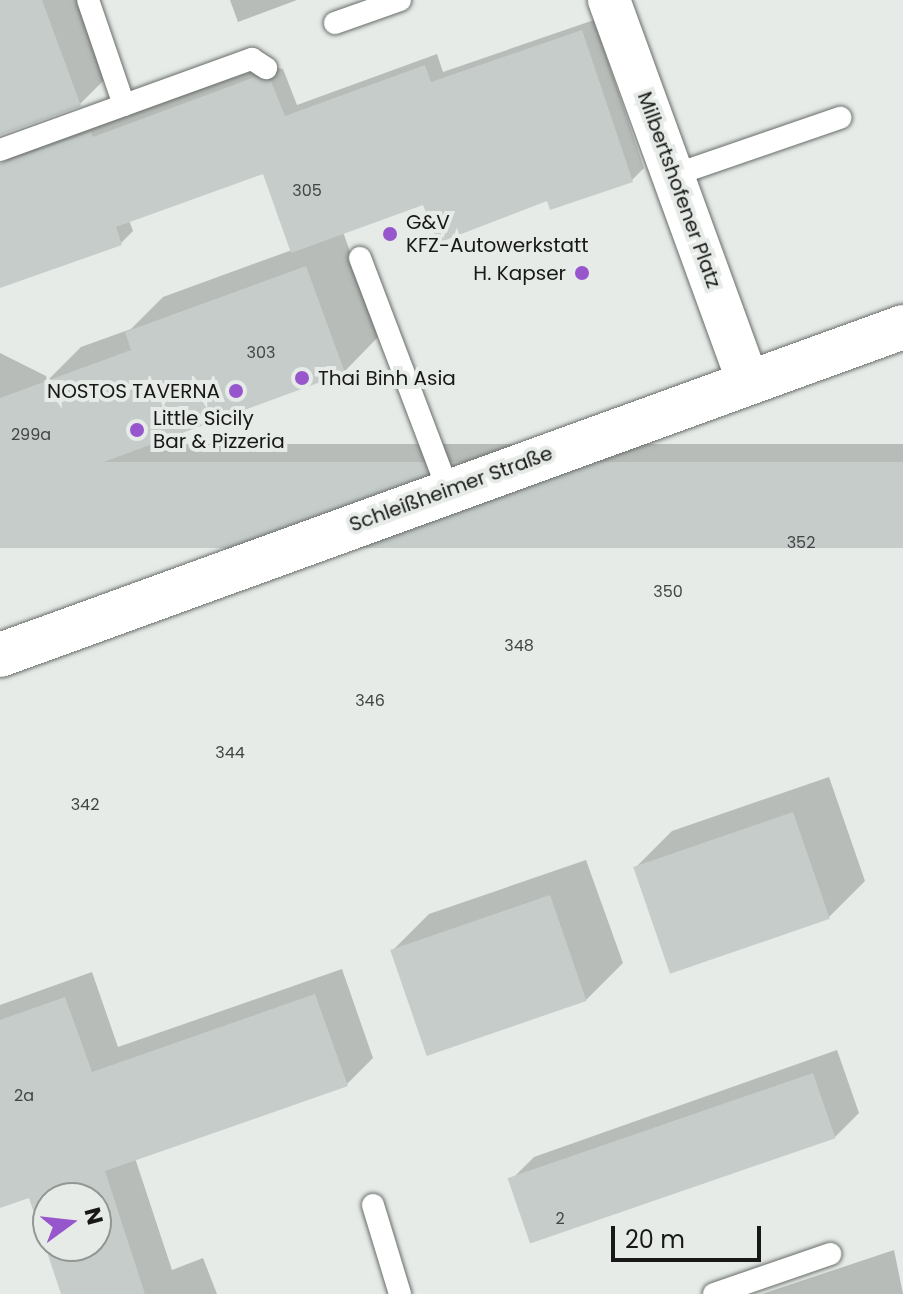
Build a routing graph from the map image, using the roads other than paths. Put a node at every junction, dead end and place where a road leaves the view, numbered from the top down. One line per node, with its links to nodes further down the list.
1 (88, 0): 6 (lane)
2 (400, 0): 4 (lane)
3 (609, 0): 9 (street, Milbertshofener Platz)
4 (335, 23)
5 (266, 68): 6 (lane)
6 (124, 105): 8 (lane)
7 (840, 118): 9 (lane)
8 (0, 150)
9 (674, 175): 12 (street, Milbertshofener Platz)
10 (360, 258): 13 (lane)
11 (903, 327): 12 (main road, Schleißheimer Straße)
12 (748, 381): 13 (main road, Schleißheimer Straße)
13 (448, 490): 14 (main road, Schleißheimer Straße)
14 (0, 655)
15 (373, 1205): 17 (lane)
16 (830, 1254): 18 (lane)
17 (400, 1294)
18 (714, 1294)

